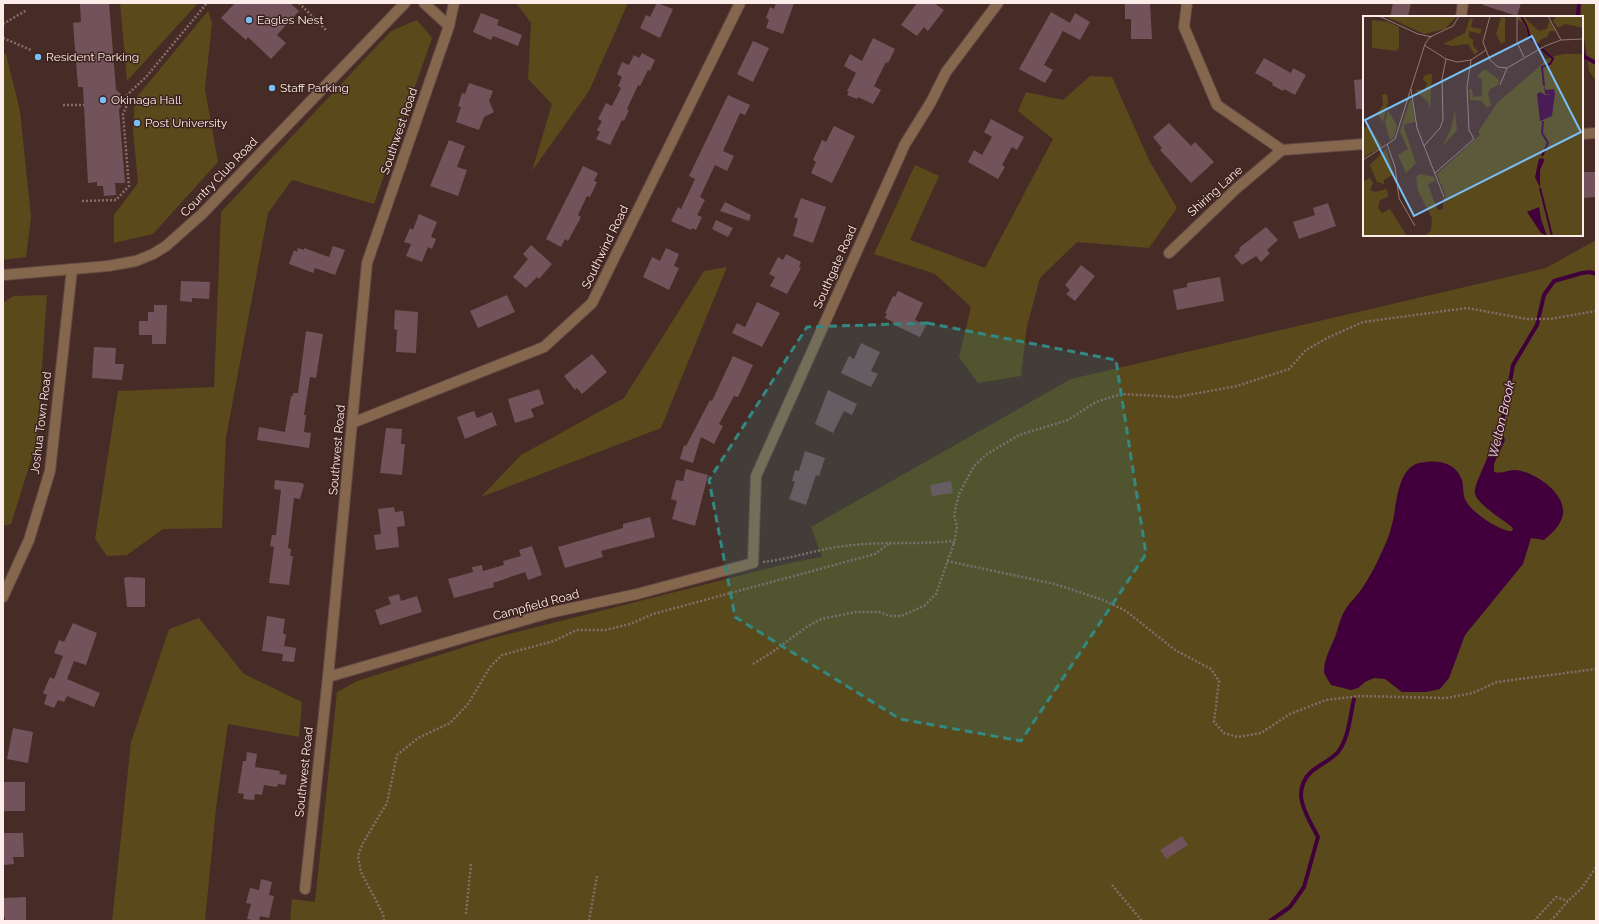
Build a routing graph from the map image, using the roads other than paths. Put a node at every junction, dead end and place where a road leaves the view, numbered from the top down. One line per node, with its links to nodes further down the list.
1 (405, 3): 15 (street, Country Club Road)
2 (424, 3): 9 (street)
3 (454, 3): 9 (street, Southwest Road)
4 (740, 3): 17 (street, Southwind Road)
5 (998, 3): 18 (street, Southgate Road)
6 (1187, 3): 13 (street)
7 (1463, 3): 8 (street)
8 (1461, 16)
9 (449, 26): 17 (street, Southwest Road)
10 (1596, 133): 11 (street)
11 (1583, 134)
12 (1363, 144): 13 (street)
13 (1282, 150): 14 (street, Shiring Lane)
14 (1169, 253)
15 (72, 269): 16 (street, Country Club Road); 19 (street, Joshua Town Road)
16 (3, 275)
17 (352, 423): 20 (street, Southwest Road)
18 (753, 563): 20 (street, Campfield Road)
19 (3, 597)
20 (328, 677): 21 (street, Southwest Road)
21 (305, 889)

